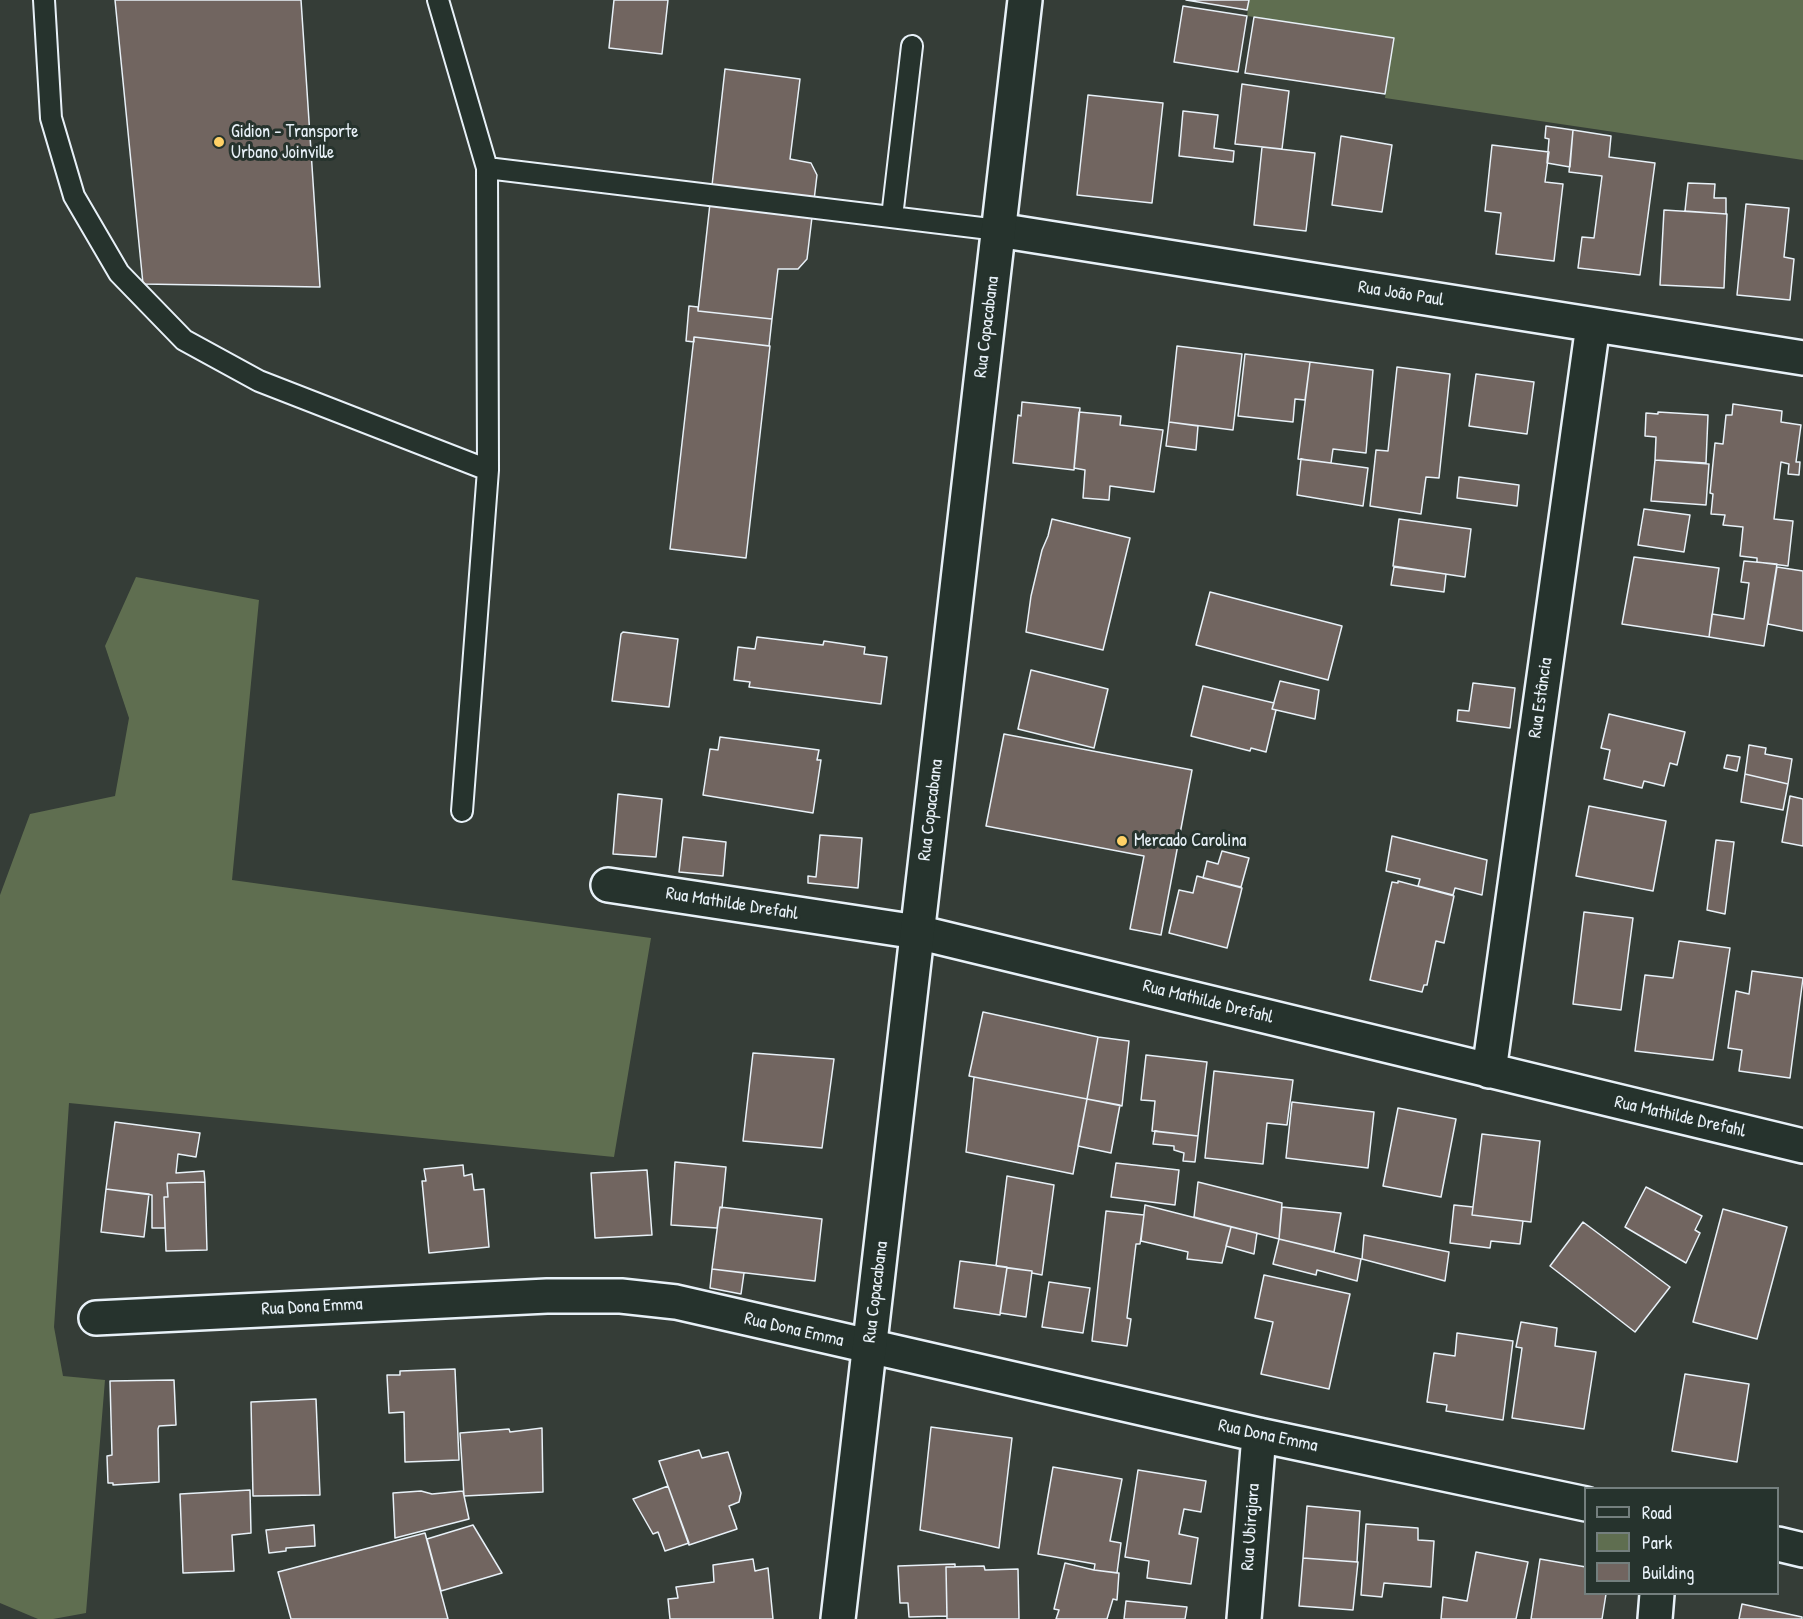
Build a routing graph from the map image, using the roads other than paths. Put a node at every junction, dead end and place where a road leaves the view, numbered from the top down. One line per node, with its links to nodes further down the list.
1 (44, 0): 10 (lane)
2 (438, 0): 5 (lane)
3 (1025, 0): 7 (street, Rua Copacabana)
4 (912, 46): 6 (lane)
5 (487, 168): 6 (lane); 10 (lane)
6 (892, 217): 7 (lane)
7 (998, 230): 8 (street, Rua João Paul); 13 (street, Rua Copacabana)
8 (1593, 325): 9 (street, Rua João Paul); 14 (street, Rua Estância)
9 (1803, 358)
10 (488, 470): 11 (lane)
11 (462, 811)
12 (608, 885): 13 (street, Rua Mathilde Drefahl)
13 (917, 932): 14 (street, Rua Mathilde Drefahl); 17 (street, Rua Copacabana)
14 (1489, 1071): 15 (street, Rua Mathilde Drefahl)
15 (1803, 1146)
16 (96, 1317): 17 (street, Rua Dona Emma)
17 (869, 1347): 18 (street, Rua Dona Emma); 23 (street, Rua Copacabana)
18 (1258, 1435): 19 (street, Rua Dona Emma); 24 (street, Rua Ubirajara)
19 (1584, 1504)
20 (1779, 1544): 21 (street)
21 (1803, 1550)
22 (1657, 1595): 25 (street)
23 (838, 1619)
24 (1244, 1619)
25 (1655, 1619)

